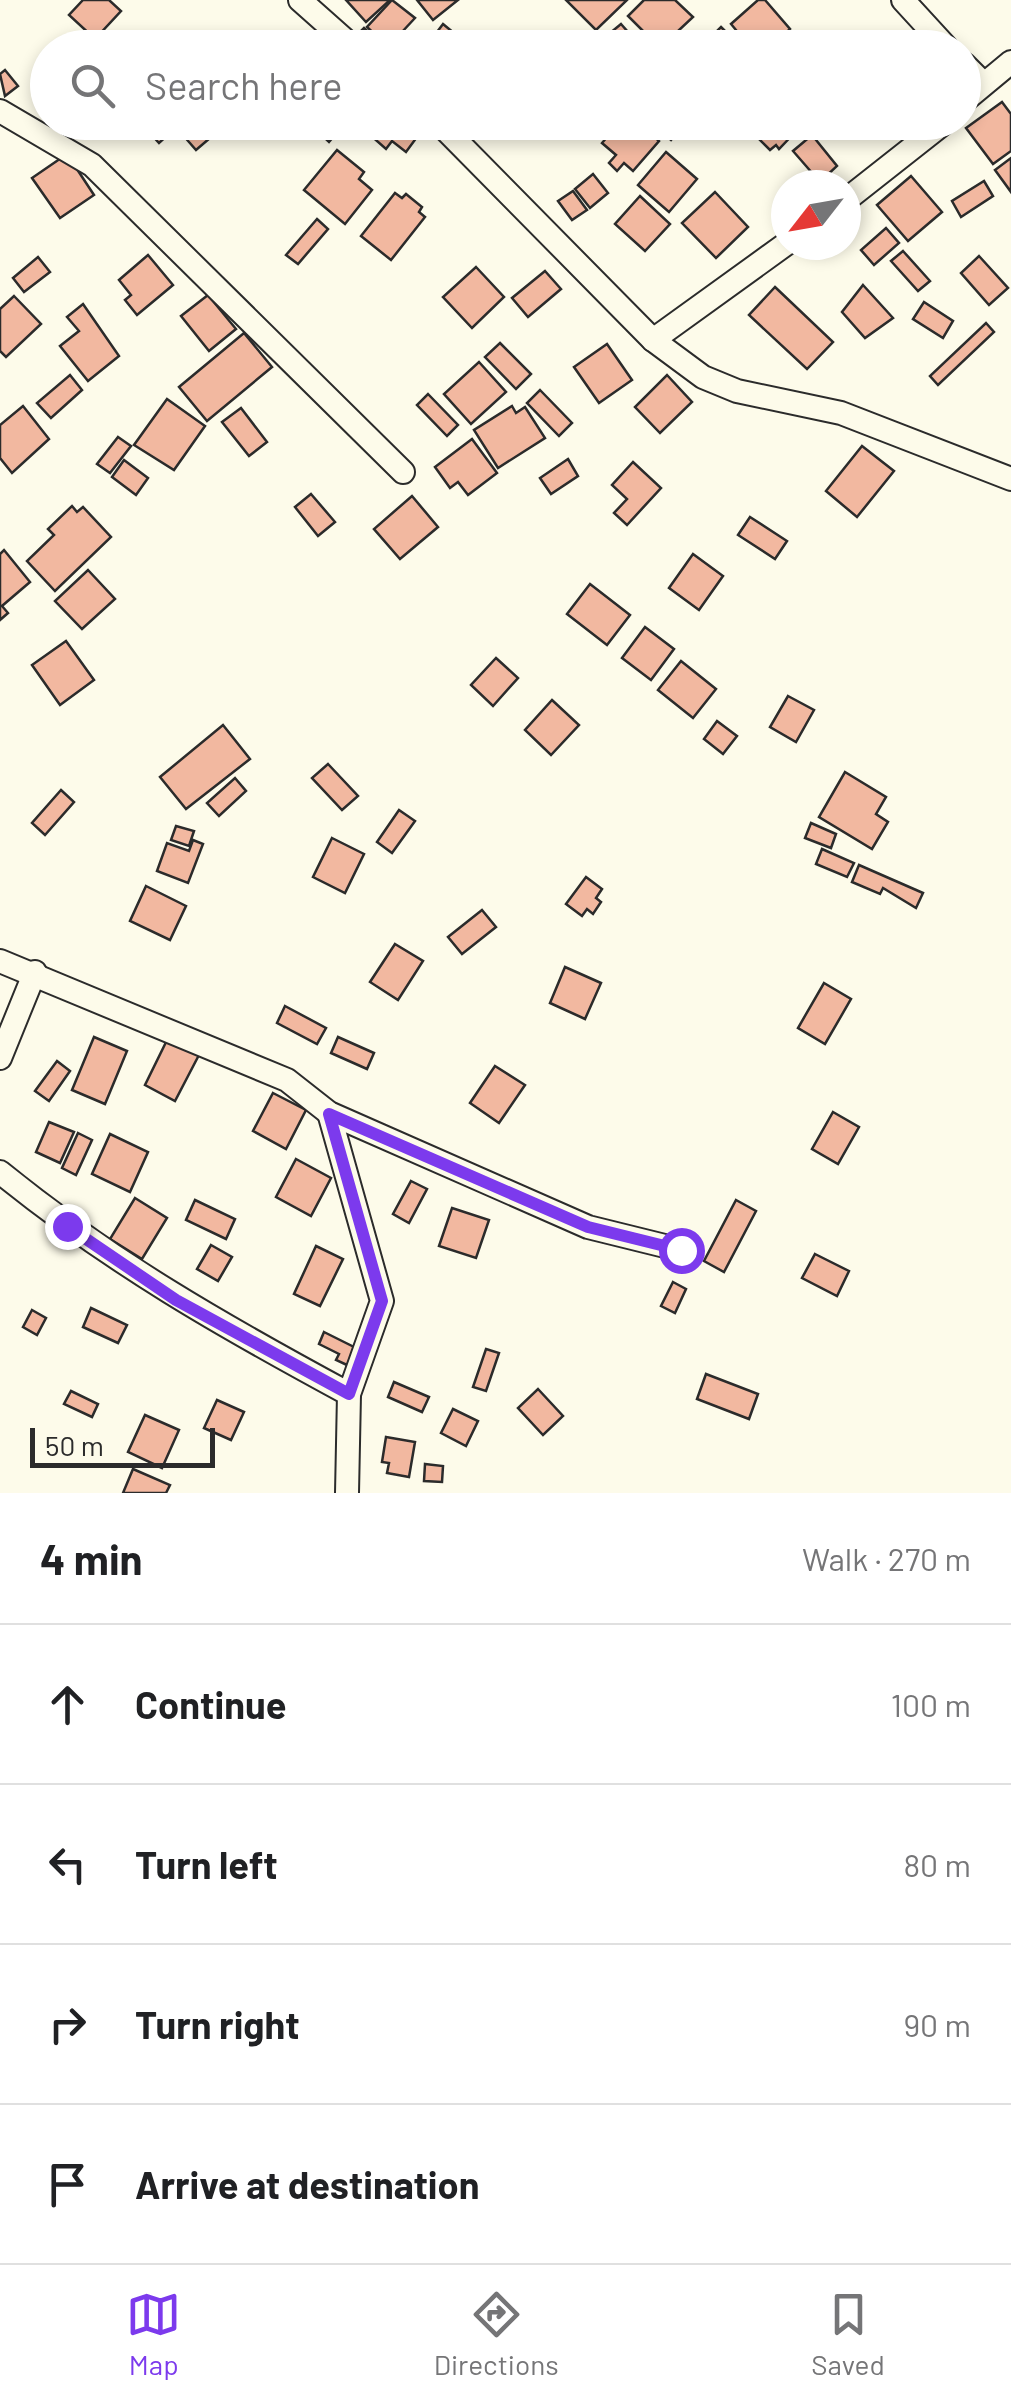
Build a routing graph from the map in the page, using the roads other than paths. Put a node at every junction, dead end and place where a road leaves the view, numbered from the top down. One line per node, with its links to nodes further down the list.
1 (300, 0): 3 (street)
2 (903, 0): 4 (street)
3 (334, 30)
4 (930, 30)
5 (1011, 62): 6 (street)
6 (983, 83)
7 (0, 111): 8 (street)
8 (30, 129)
9 (49, 140): 15 (street)
10 (456, 140): 14 (street)
11 (922, 140): 12 (street)
12 (861, 188)
13 (771, 255): 14 (street)
14 (653, 340): 16 (street)
15 (403, 472)
16 (1011, 479)
17 (0, 960): 18 (street)
18 (35, 972): 19 (street); 20 (street)
19 (0, 1058)
20 (329, 1114): 22 (street); 23 (street)
21 (0, 1172): 23 (street)
22 (681, 1250)
23 (349, 1394): 24 (street)
24 (347, 1493)

